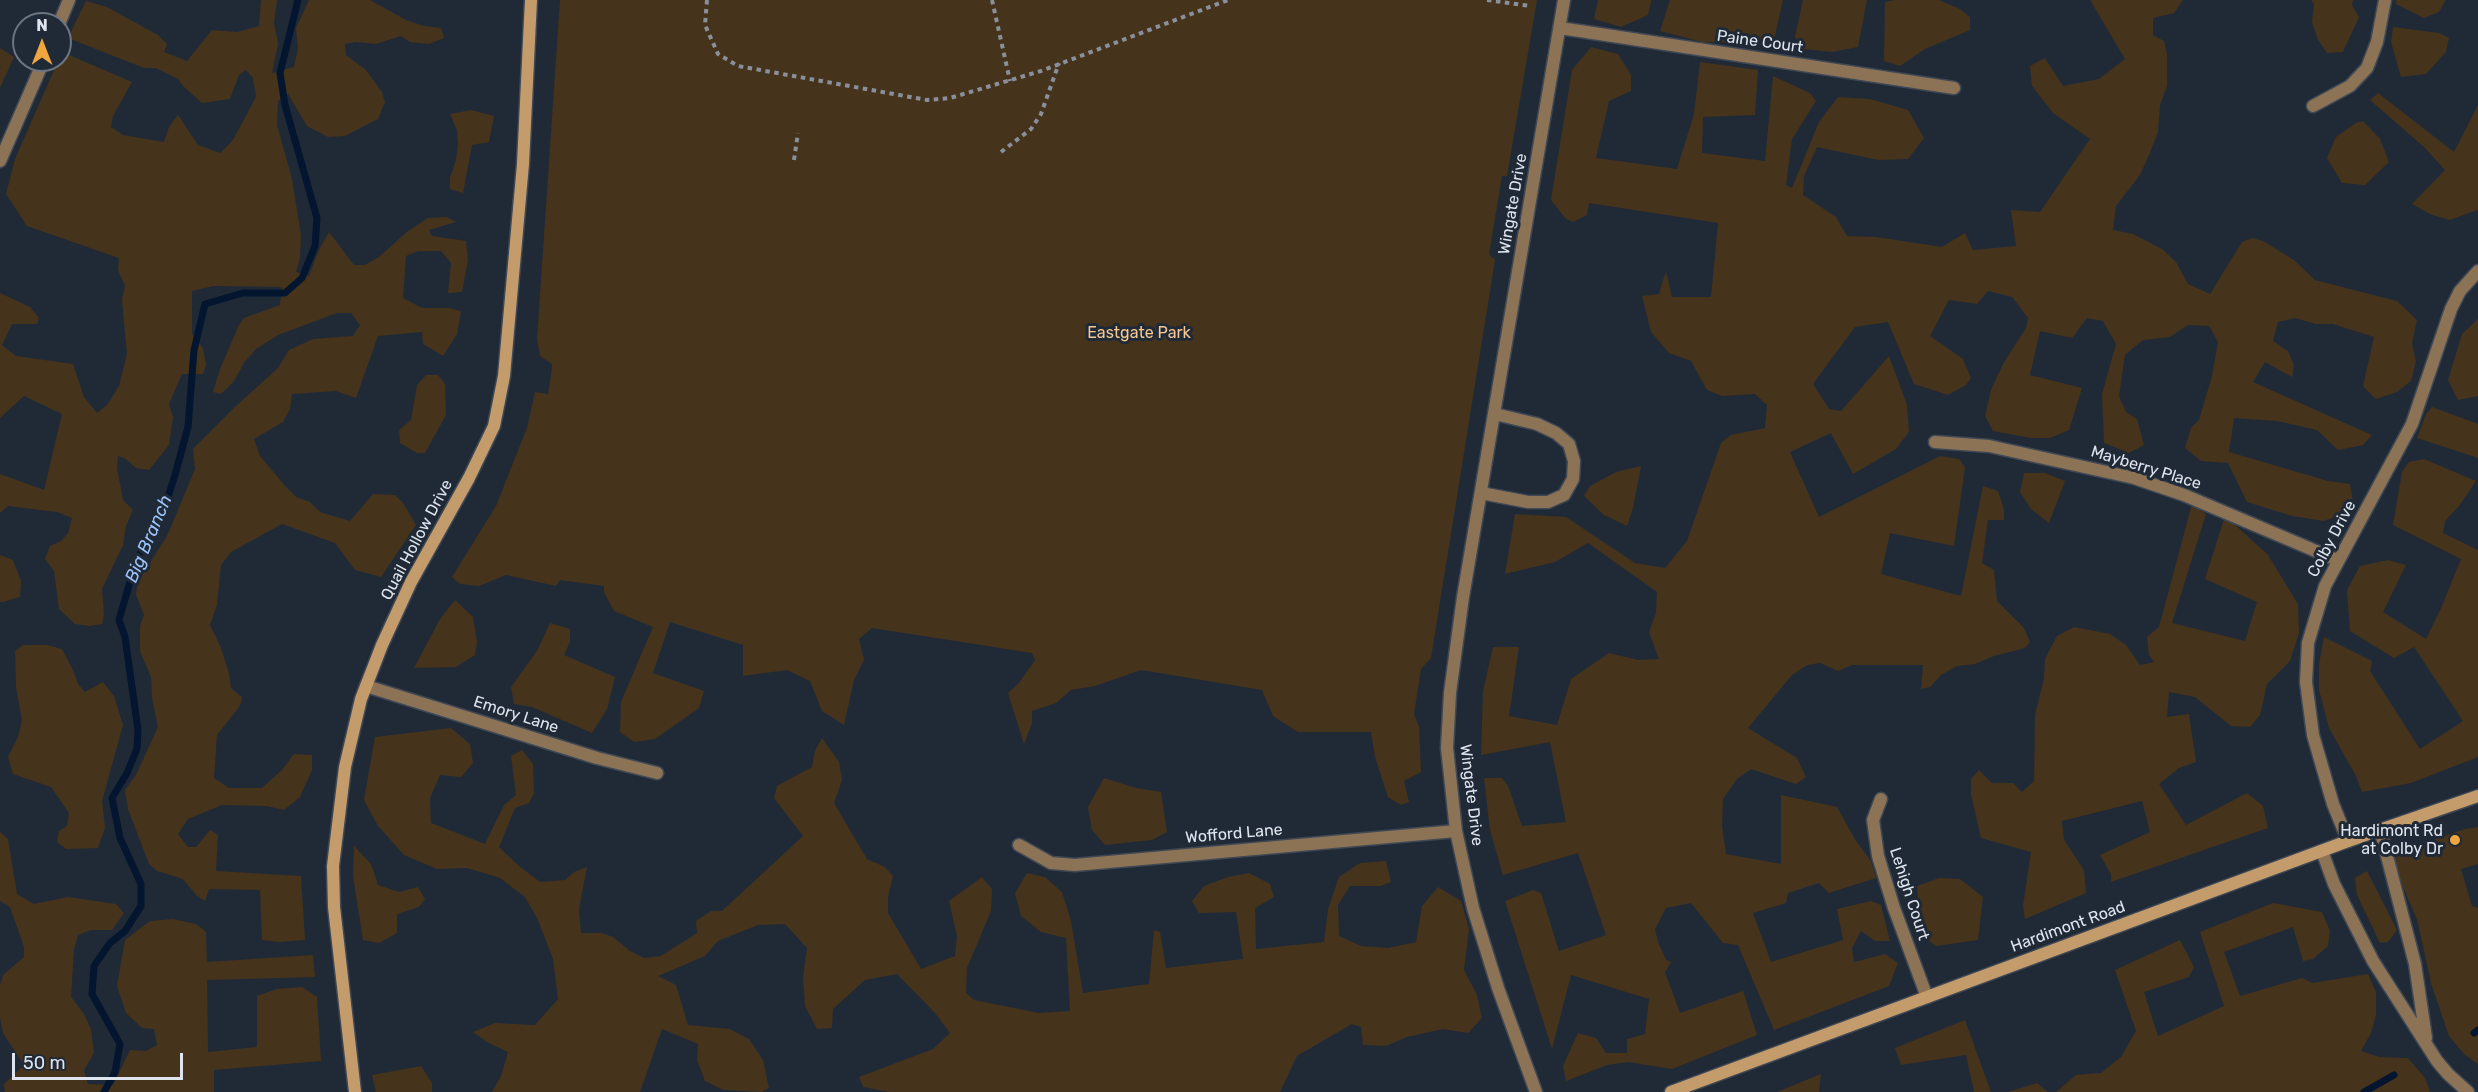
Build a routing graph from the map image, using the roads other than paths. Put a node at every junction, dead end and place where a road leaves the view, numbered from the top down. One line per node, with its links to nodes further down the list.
1 (531, 0): 14 (street, Quail Hollow Drive)
2 (1564, 0): 4 (street, Wingate Drive)
3 (2385, 0): 7 (street)
4 (1560, 28): 6 (street, Paine Court); 10 (street, Wingate Drive)
5 (39, 72): 8 (street)
6 (1954, 88)
7 (2313, 106)
8 (0, 161)
9 (2478, 271): 13 (street, Colby Drive)
10 (1495, 414): 12 (street, Wingate Drive); 12 (street)
11 (1935, 442): 13 (street, Mayberry Place)
12 (1481, 493): 19 (street, Wingate Drive)
13 (2337, 560): 20 (street, Colby Drive)
14 (366, 686): 15 (street, Emory Lane); 25 (street, Quail Hollow Drive)
15 (657, 773)
16 (2478, 796): 18 (street, Hardimont Road)
17 (1881, 799): 23 (street, Lehigh Court)
18 (2380, 830): 20 (street, Hardimont Road); 24 (street)
19 (1456, 831): 21 (street, Wofford Lane); 26 (street, Wingate Drive)
20 (2348, 841): 22 (street, Hardimont Road)
21 (1019, 845)
22 (2322, 851): 23 (street, Hardimont Road); 24 (street)
23 (1928, 997): 27 (street, Hardimont Road)
24 (2427, 1042): 28 (street)
25 (355, 1092)
26 (1536, 1092)
27 (1671, 1092)
28 (2468, 1092)

